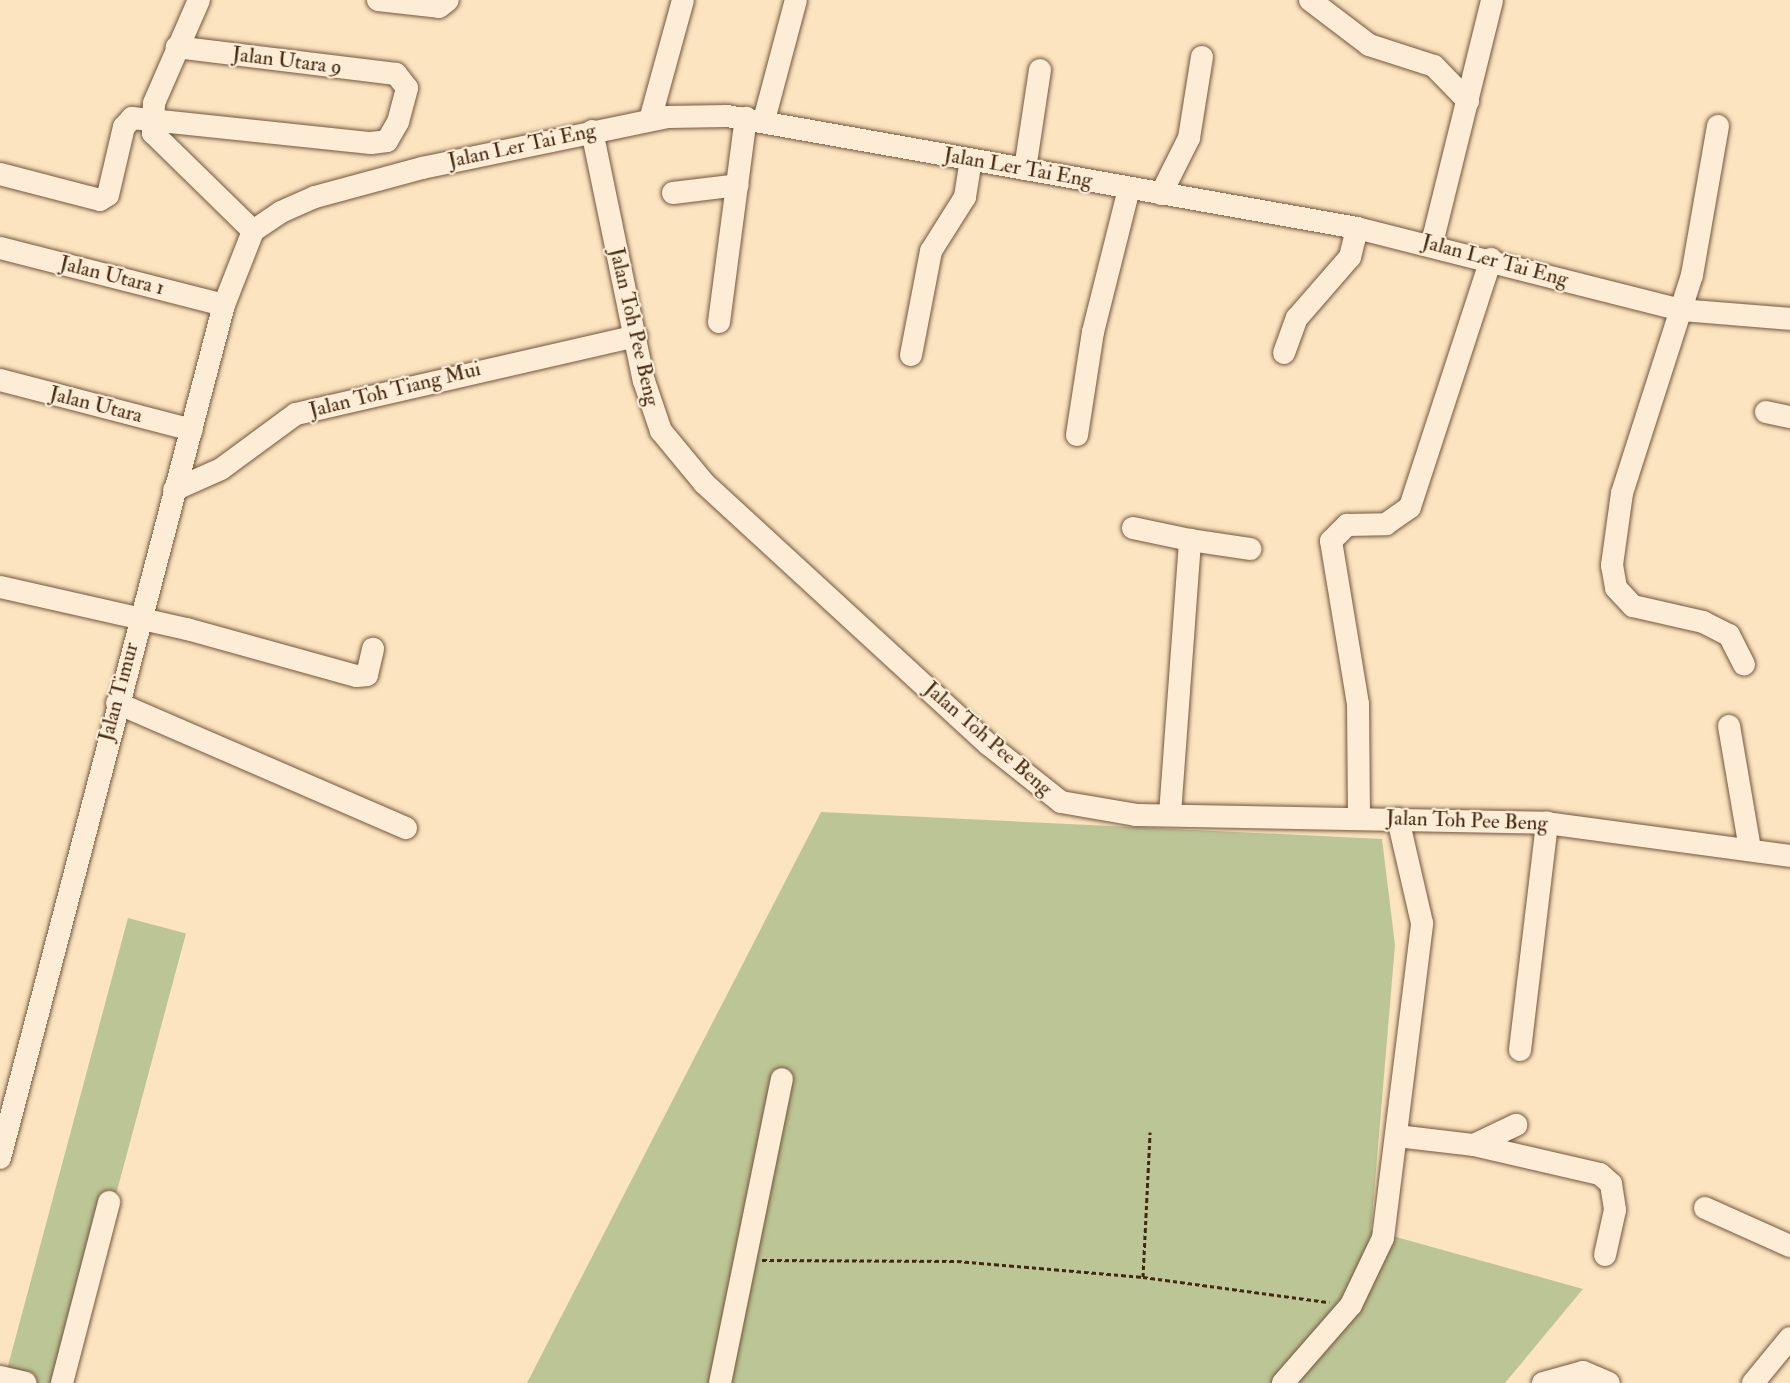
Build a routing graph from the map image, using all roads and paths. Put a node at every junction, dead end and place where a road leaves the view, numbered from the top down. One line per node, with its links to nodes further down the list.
1 (199, 0): 8 (street)
2 (378, 0): 3 (street)
3 (448, 0)
4 (683, 0): 14 (street)
5 (796, 0): 13 (street)
6 (1310, 0): 11 (street)
7 (1492, 0): 11 (street)
8 (177, 47): 12 (street); 12 (street, Jalan Utara 9)
9 (1202, 57): 23 (street)
10 (1040, 70): 18 (street)
11 (1468, 101): 26 (street)
12 (151, 119): 19 (street); 25 (street)
13 (755, 119): 14 (street, Jalan Ler Tai Eng); 17 (street, Jalan Ler Tai Eng); 20 (street)
14 (650, 120): 16 (street, Jalan Ler Tai Eng)
15 (1718, 126): 30 (street)
16 (592, 131): 25 (street, Jalan Ler Tai Eng); 33 (street, Jalan Toh Pee Beng)
17 (971, 160): 18 (street, Jalan Ler Tai Eng); 35 (street)
18 (1025, 169): 21 (street, Jalan Ler Tai Eng)
19 (0, 174)
20 (738, 185): 22 (street); 32 (street)
21 (1129, 189): 23 (street, Jalan Ler Tai Eng); 40 (street)
22 (673, 193)
23 (1161, 194): 24 (street, Jalan Ler Tai Eng)
24 (1357, 228): 26 (street, Jalan Ler Tai Eng); 34 (street)
25 (253, 231): 29 (street, Jalan Timur)
26 (1432, 243): 28 (street, Jalan Ler Tai Eng)
27 (0, 248): 29 (street, Jalan Utara 1)
28 (1491, 259): 30 (street, Jalan Ler Tai Eng); 52 (street)
29 (224, 305): 39 (street, Jalan Timur)
30 (1680, 310): 31 (street, Jalan Ler Tai Eng); 48 (street)
31 (1790, 320)
32 (719, 322)
33 (636, 336): 41 (street, Jalan Toh Tiang Mui); 51 (street, Jalan Toh Pee Beng)
34 (1284, 353)
35 (911, 355)
36 (0, 380): 39 (street, Jalan Utara)
37 (1766, 412): 38 (street)
38 (1790, 417)
39 (192, 430): 41 (street, Jalan Timur)
40 (1077, 435)
41 (174, 490): 46 (street, Jalan Timur)
42 (1133, 528): 43 (street)
43 (1190, 540): 44 (street); 51 (street)
44 (1250, 549)
45 (0, 587): 46 (street)
46 (138, 621): 47 (street); 49 (street, Jalan Timur)
47 (373, 649)
48 (1744, 664)
49 (117, 703): 55 (street); 64 (street, Jalan Timur)
50 (1729, 726): 56 (street)
51 (1170, 814): 52 (street, Jalan Toh Pee Beng)
52 (1359, 817): 53 (street, Jalan Toh Pee Beng)
53 (1398, 819): 54 (street, Jalan Toh Pee Beng); 62 (street)
54 (1547, 823): 56 (street, Jalan Toh Pee Beng); 58 (street)
55 (406, 828)
56 (1750, 849): 57 (street, Jalan Toh Pee Beng)
57 (1790, 856)
58 (1520, 1050)
59 (782, 1079): 69 (street)
60 (1516, 1125): 63 (street)
61 (1150, 1132): 70 (path)
62 (1396, 1136): 63 (street); 71 (street)
63 (1473, 1145): 68 (street)
64 (0, 1158)
65 (109, 1202): 77 (street)
66 (1705, 1208): 67 (street)
67 (1790, 1246)
68 (1605, 1255)
69 (742, 1259): 70 (path); 78 (street)
70 (1143, 1277): 71 (path)
71 (1351, 1305): 79 (street)
72 (1790, 1338): 74 (street)
73 (1790, 1355): 74 (street)
74 (1771, 1367): 82 (street)
75 (0, 1377): 76 (street)
76 (25, 1383)
77 (62, 1383)
78 (720, 1383)
79 (1283, 1383)
80 (1543, 1383): 81 (street)
81 (1609, 1383)
82 (1753, 1383)

